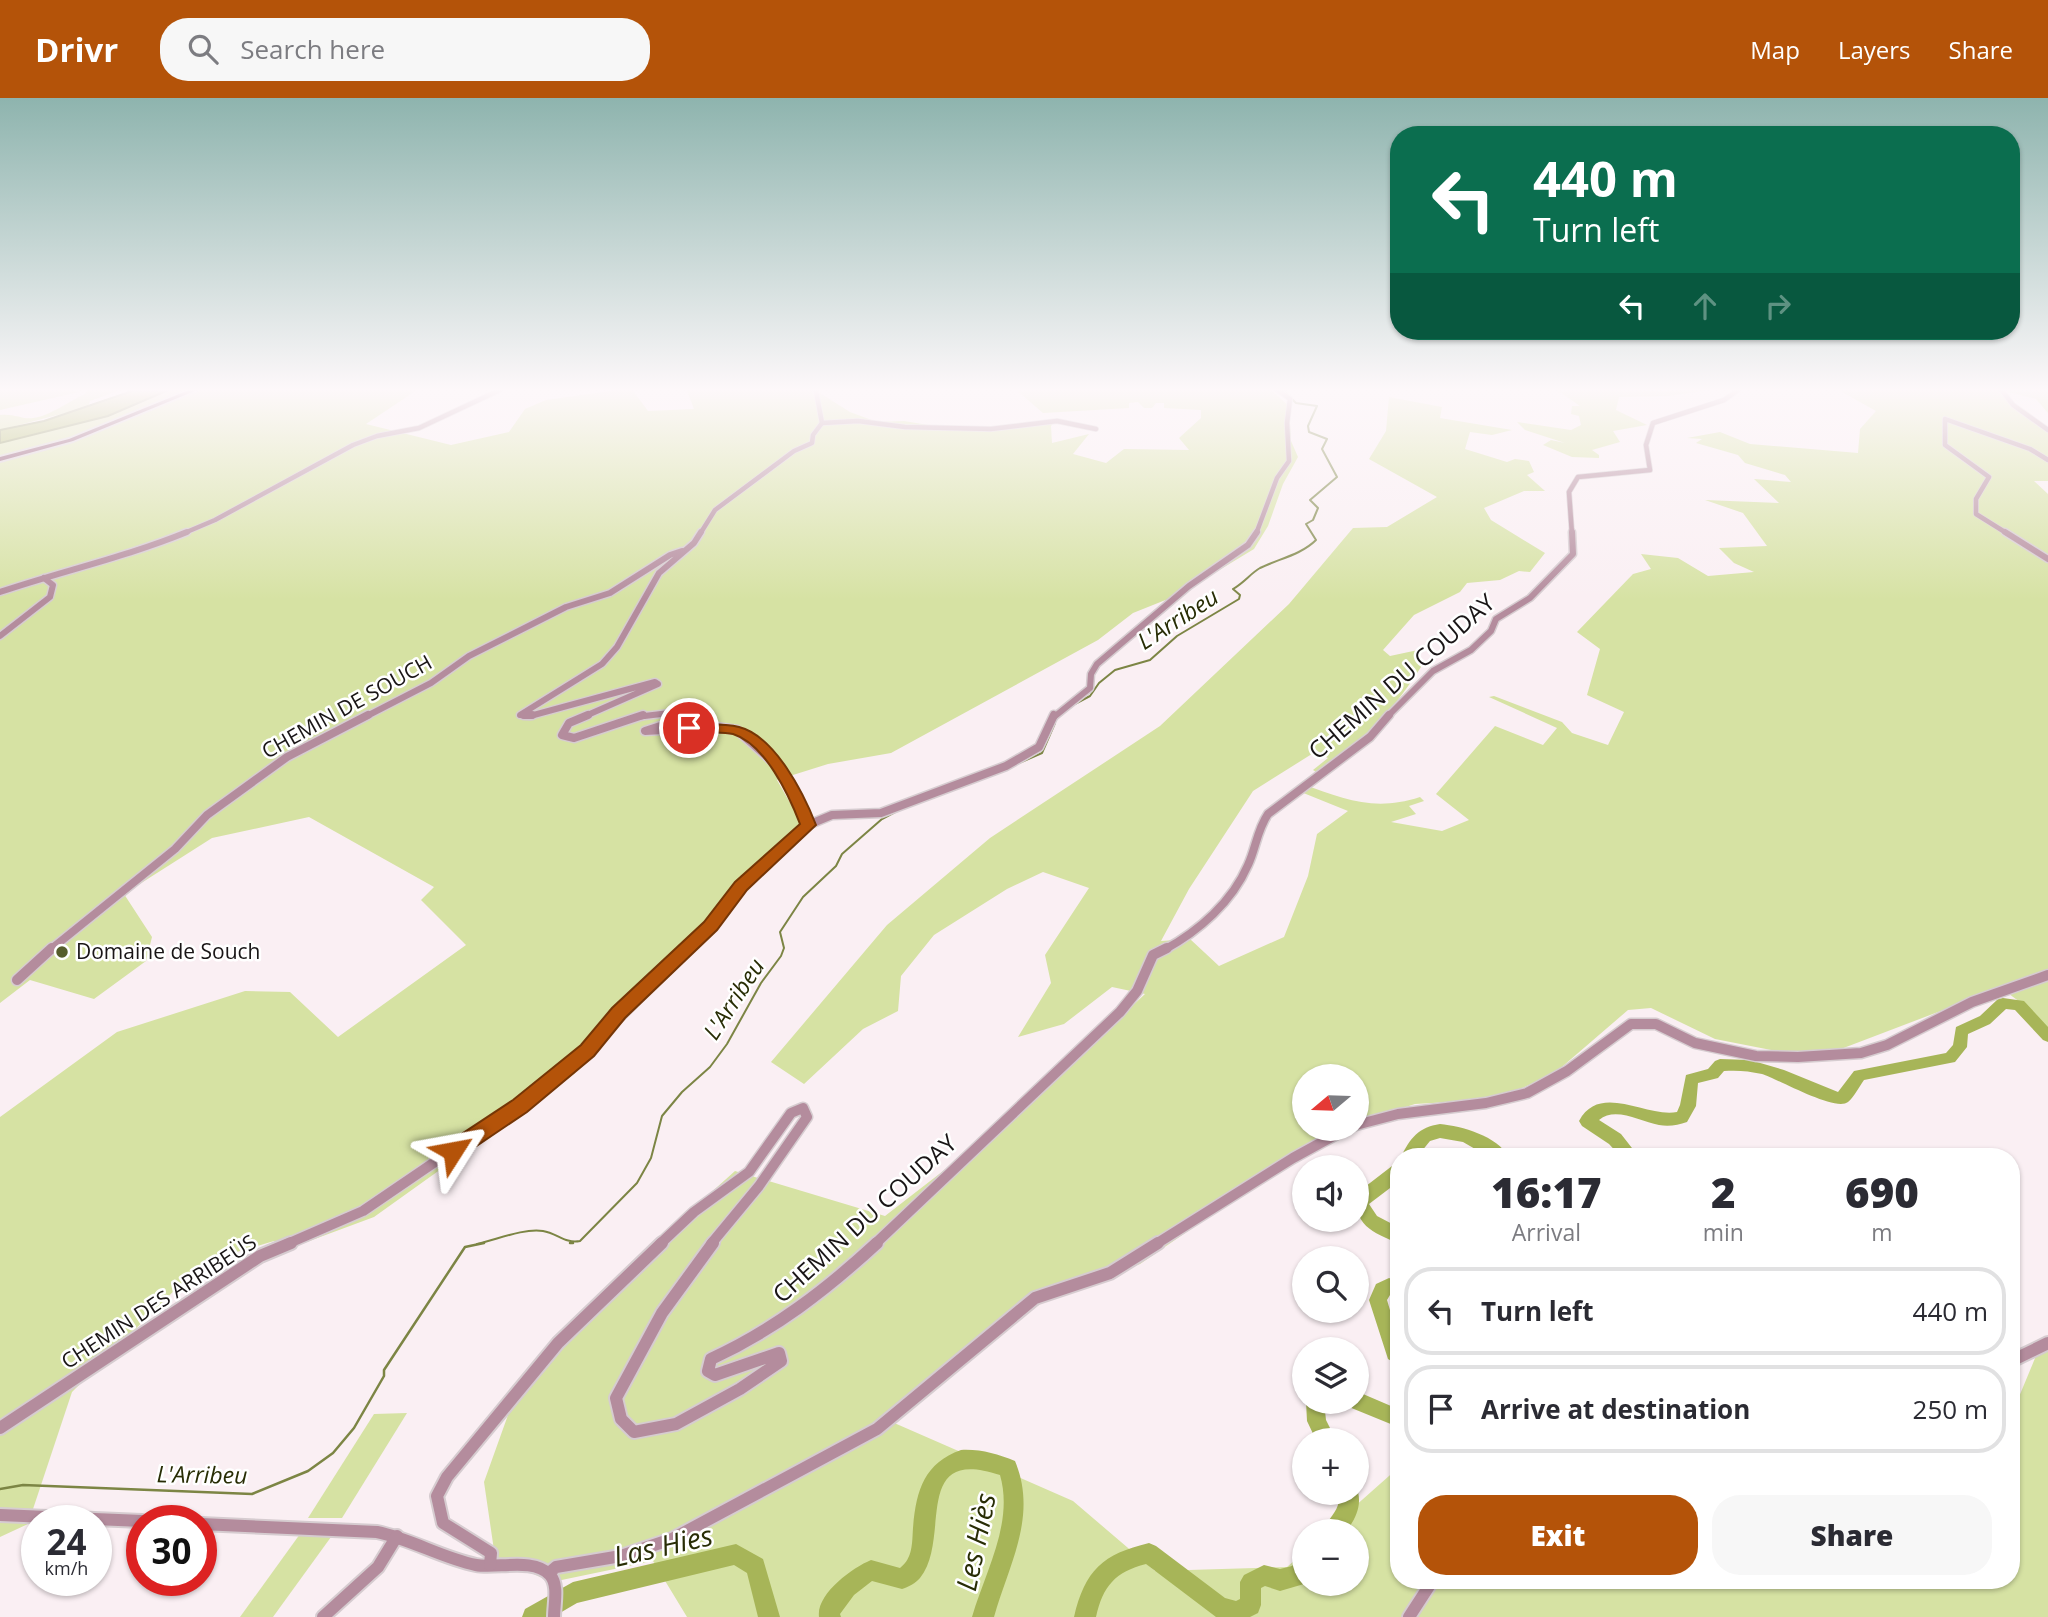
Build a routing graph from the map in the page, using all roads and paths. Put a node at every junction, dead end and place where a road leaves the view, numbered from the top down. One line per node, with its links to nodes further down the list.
1 (326, 459): 8 (street)
2 (783, 459): 6 (street, CHEMIN DE SOUCH)
3 (1289, 459): 11 (street, CHEMIN DES ARRIBEÜS)
4 (1648, 459): 23 (street, CHEMIN DU COUDAY)
5 (1964, 459): 7 (street)
6 (685, 550): 11 (street); 13 (street, CHEMIN DE SOUCH)
7 (2048, 559)
8 (44, 578): 9 (street); 10 (street)
9 (0, 592)
10 (0, 636)
11 (808, 825): 18 (street, CHEMIN DES ARRIBEÜS)
12 (2048, 975): 14 (street)
13 (18, 980)
14 (1369, 1122)
15 (1324, 1141): 24 (street)
16 (2048, 1343): 17 (street)
17 (2020, 1357)
18 (0, 1428)
19 (0, 1515): 20 (street)
20 (126, 1520)
21 (217, 1525): 22 (street)
22 (397, 1536): 23 (street); 27 (street)
23 (490, 1565): 24 (street)
24 (549, 1573): 26 (street)
25 (1427, 1589): 28 (street)
26 (554, 1614)
27 (323, 1617)
28 (1409, 1617)

